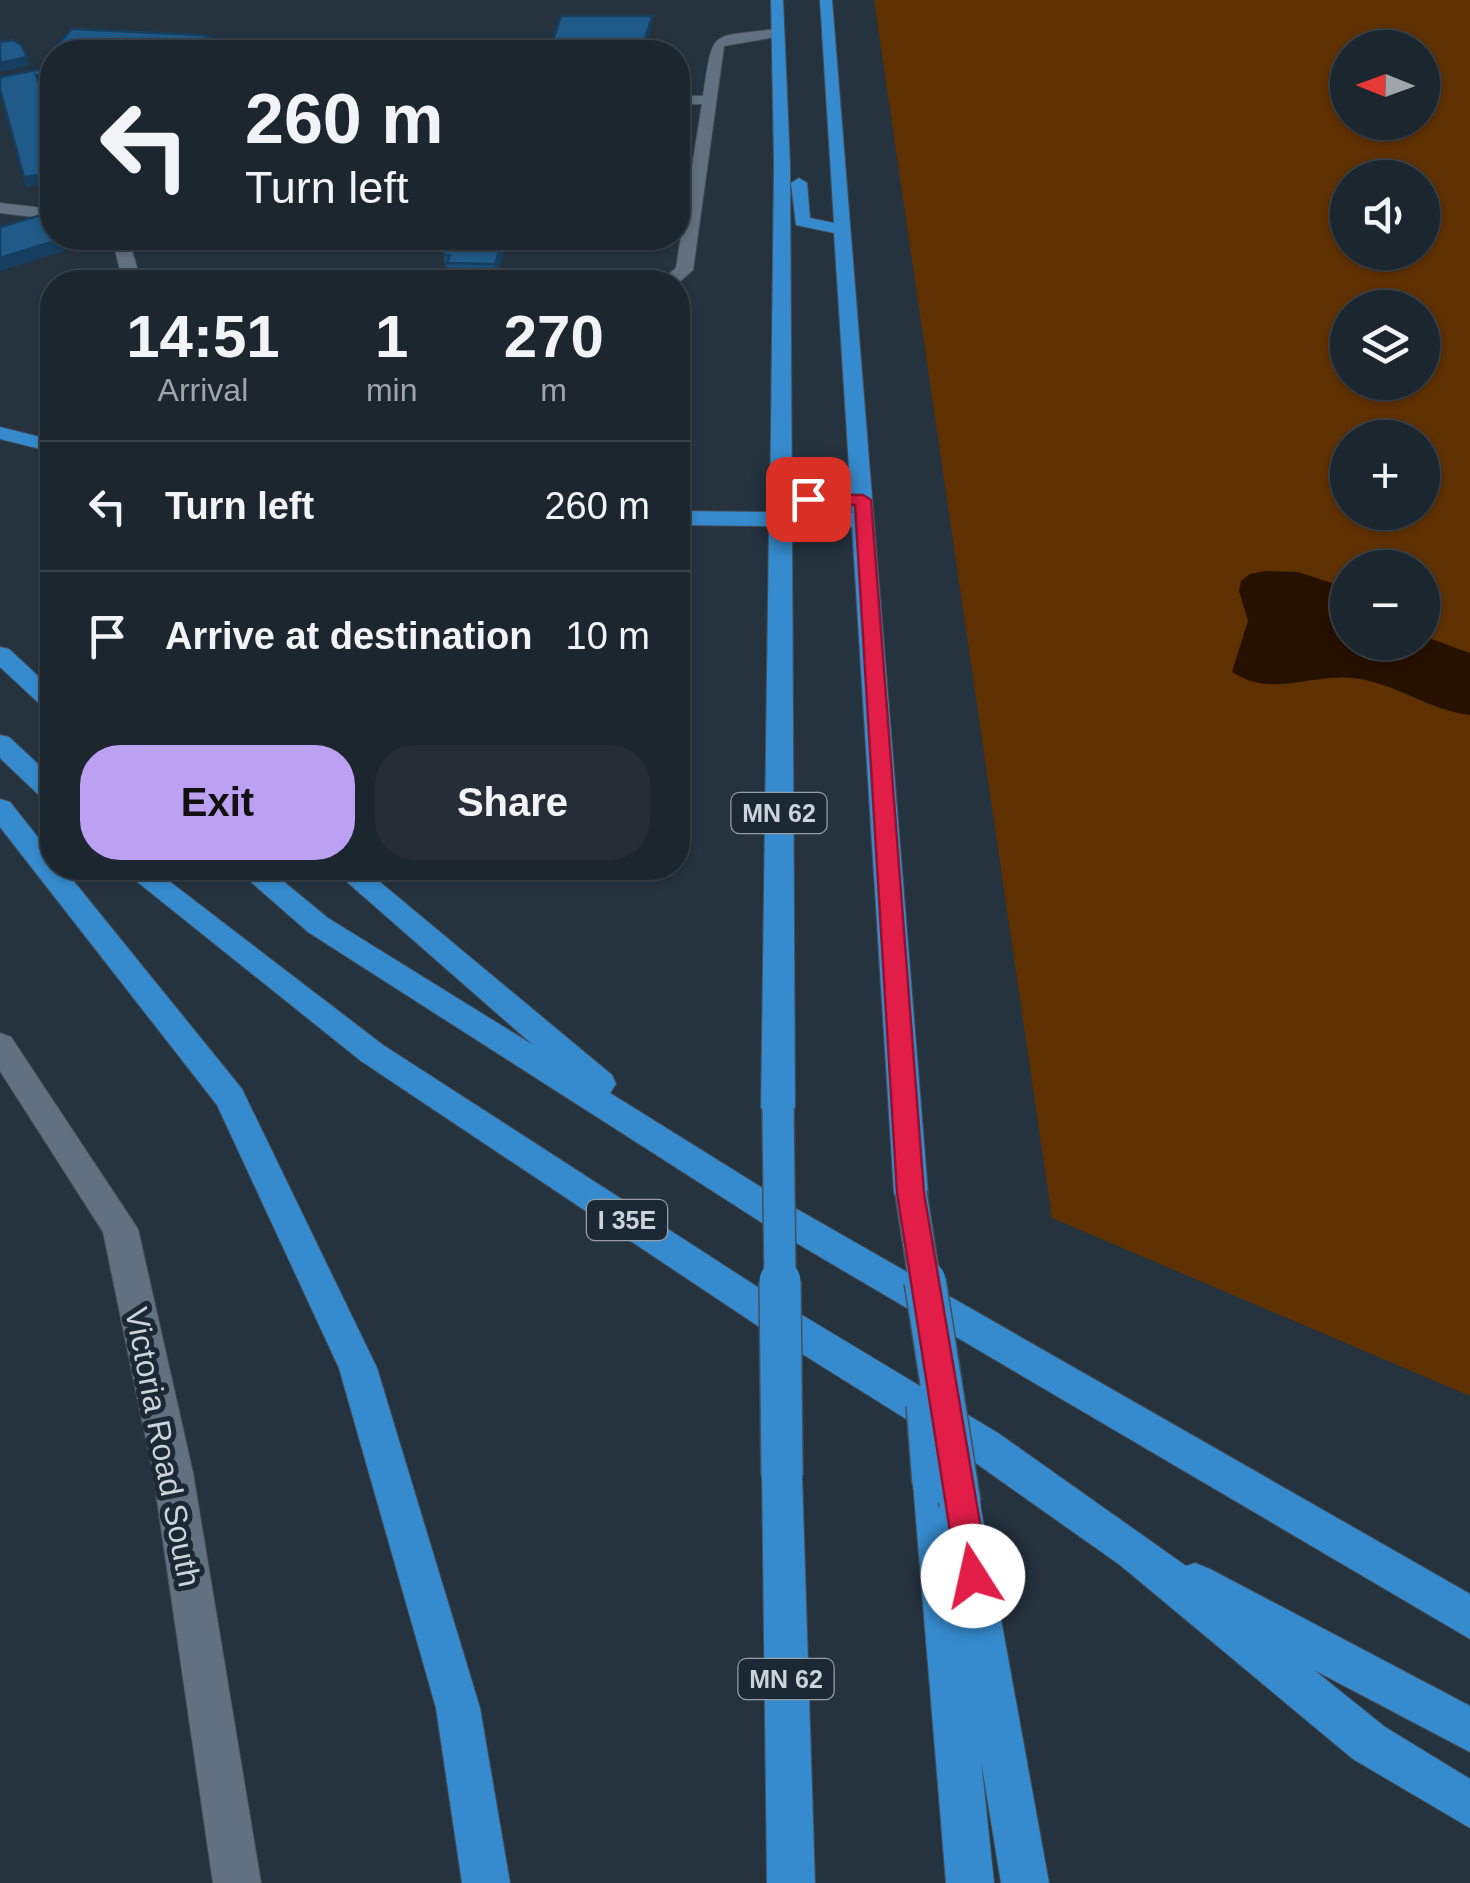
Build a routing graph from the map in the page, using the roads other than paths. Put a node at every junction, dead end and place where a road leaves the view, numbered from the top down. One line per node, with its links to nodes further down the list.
1 (776, 0): 3 (highway, MN 62)
2 (826, 0): 8 (highway)
3 (783, 33): 5 (highway, MN 62); 7 (street)
4 (812, 38): 8 (highway)
5 (776, 73): 11 (highway); 16 (highway, MN 62)
6 (690, 100): 7 (street)
7 (712, 100): 12 (street)
8 (834, 149): 11 (highway)
9 (0, 208): 10 (street)
10 (40, 213)
11 (844, 228): 17 (highway)
12 (690, 234)
13 (0, 433): 14 (highway)
14 (40, 443)
15 (690, 498): 16 (highway)
16 (781, 509): 17 (highway); 18 (highway); 38 (highway, MN 62, bridge)
17 (864, 510): 31 (highway, bridge)
18 (690, 517)
19 (0, 654): 20 (highway)
20 (40, 691)
21 (0, 743): 22 (highway)
22 (40, 781)
23 (0, 808): 24 (highway)
24 (40, 858)
25 (57, 880): 37 (highway)
26 (149, 880): 32 (highway, I 35E)
27 (264, 880): 30 (highway)
28 (359, 880): 30 (highway)
29 (0, 1045): 36 (street, Victoria Road South)
30 (776, 1214): 33 (highway)
31 (946, 1493): 39 (highway); 40 (highway)
32 (1134, 1552): 34 (highway, I 35E); 35 (highway)
33 (1470, 1618)
34 (1470, 1730)
35 (1470, 1805)
36 (236, 1883)
37 (486, 1883)
38 (791, 1883)
39 (970, 1883)
40 (1026, 1883)

